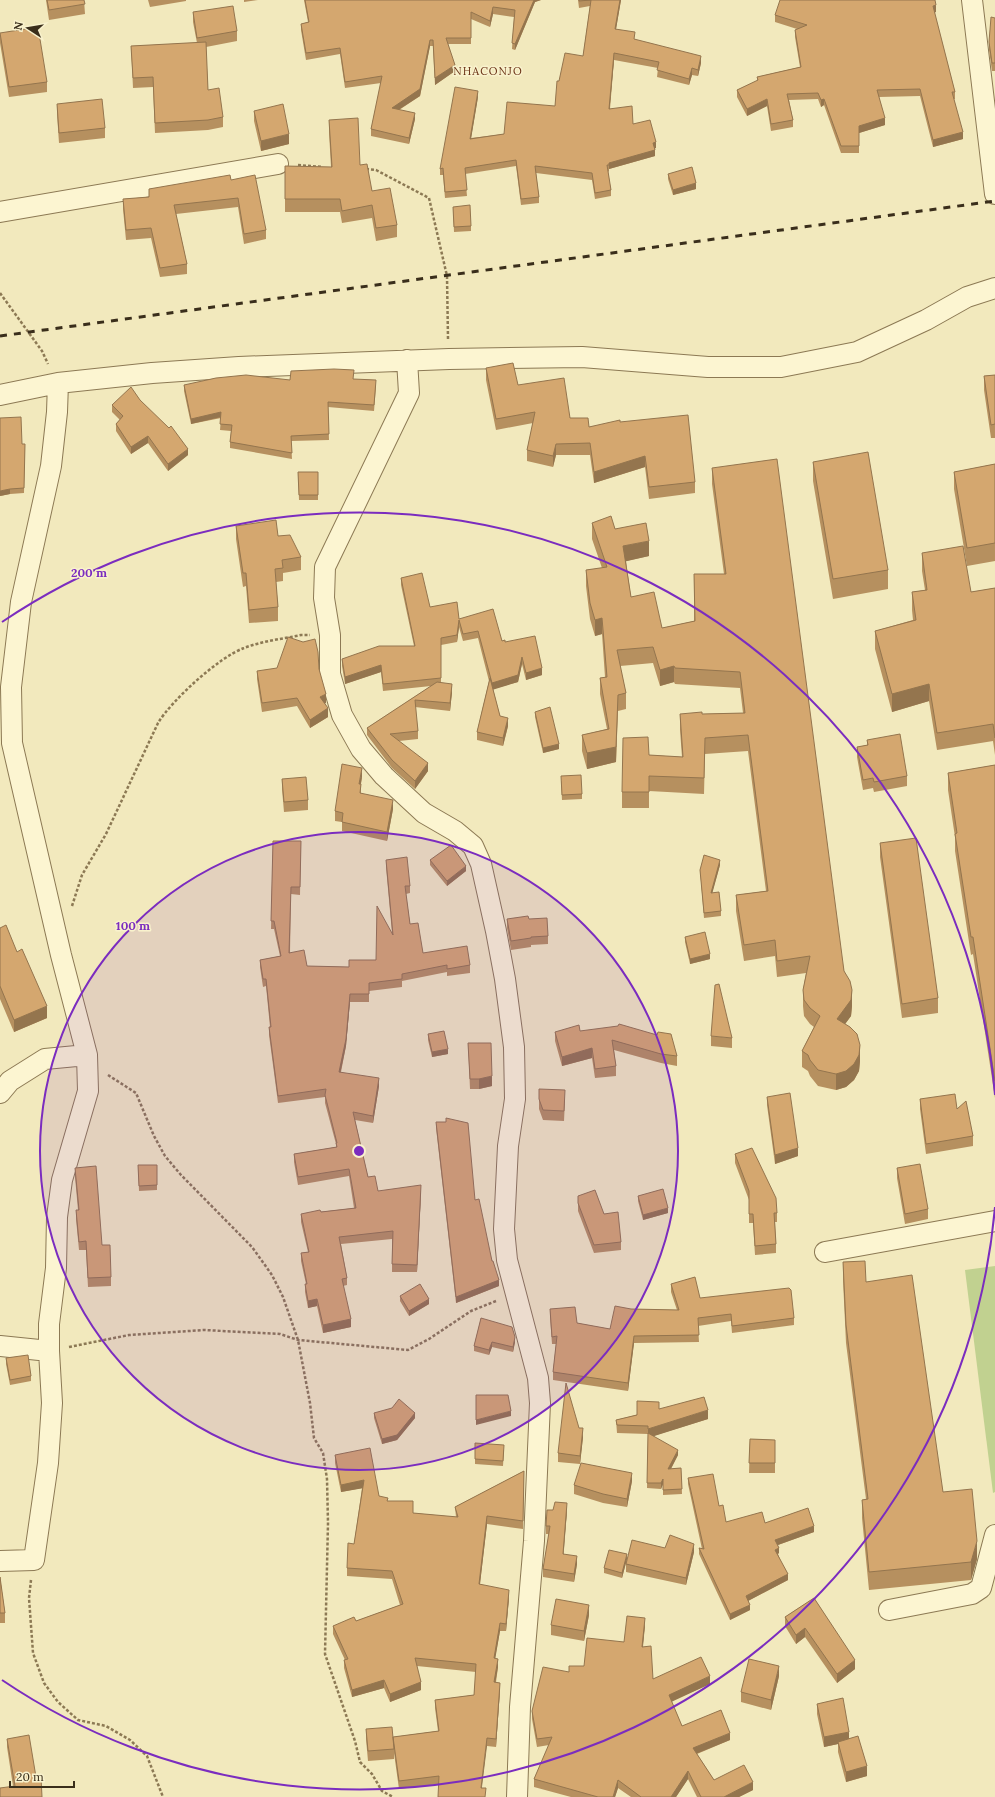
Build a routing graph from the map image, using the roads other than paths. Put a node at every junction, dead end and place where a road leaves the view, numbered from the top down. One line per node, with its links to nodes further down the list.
1 (972, 0): 3 (street)
2 (278, 164): 4 (street)
3 (995, 194)
4 (0, 212)
5 (995, 288): 6 (street)
6 (407, 360): 7 (street); 18 (street)
7 (58, 383): 8 (street); 9 (street)
8 (0, 395)
9 (88, 1055): 10 (street); 14 (street)
10 (0, 1093)
11 (995, 1221): 12 (street)
12 (825, 1252)
13 (0, 1346): 14 (street)
14 (49, 1351): 16 (street)
15 (995, 1536): 17 (street)
16 (0, 1561)
17 (889, 1610)
18 (517, 1797)

